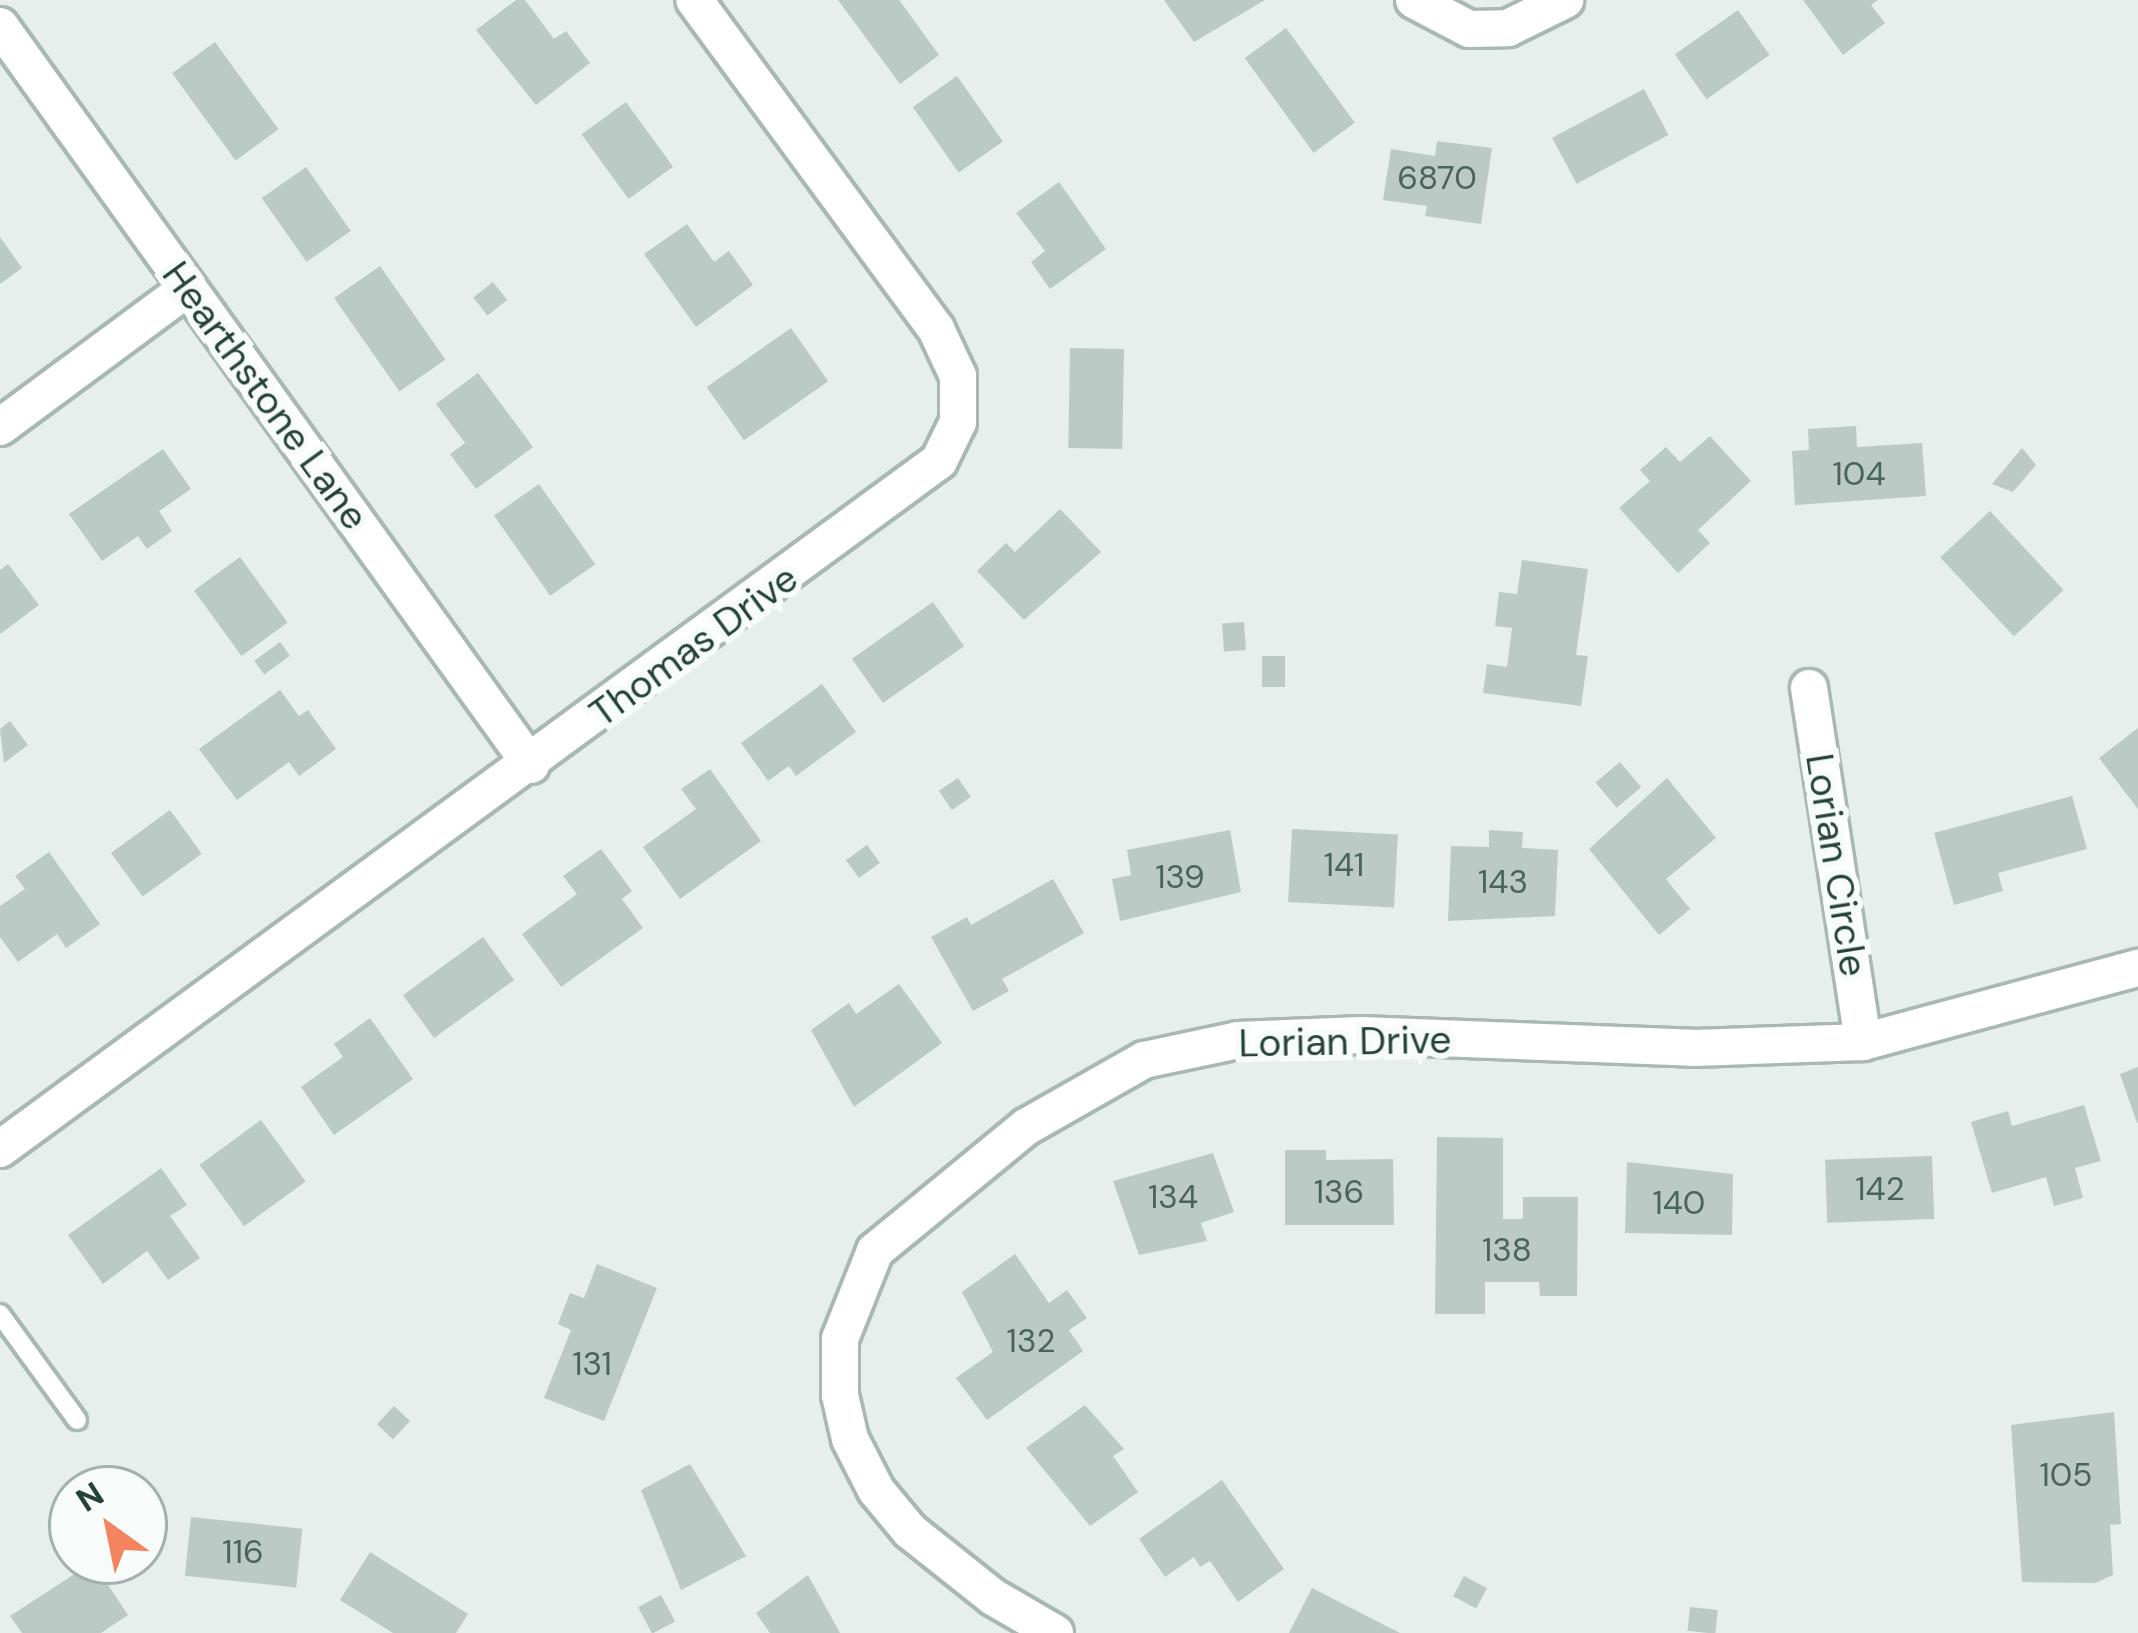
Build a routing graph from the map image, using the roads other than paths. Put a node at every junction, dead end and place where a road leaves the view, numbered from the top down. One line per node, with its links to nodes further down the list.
1 (694, 0): 8 (street, Thomas Drive)
2 (1414, 0): 3 (street)
3 (1565, 0)
4 (0, 26): 5 (street, Hearthstone Lane)
5 (188, 288): 6 (street); 8 (street, Hearthstone Lane)
6 (0, 427)
7 (1809, 688): 10 (street, Lorian Circle)
8 (530, 765): 11 (street, Thomas Drive)
9 (2138, 968): 10 (street, Lorian Drive)
10 (1863, 1042): 14 (street, Lorian Drive)
11 (0, 1149)
12 (0, 1314): 13 (lane)
13 (77, 1420)
14 (1055, 1633)

